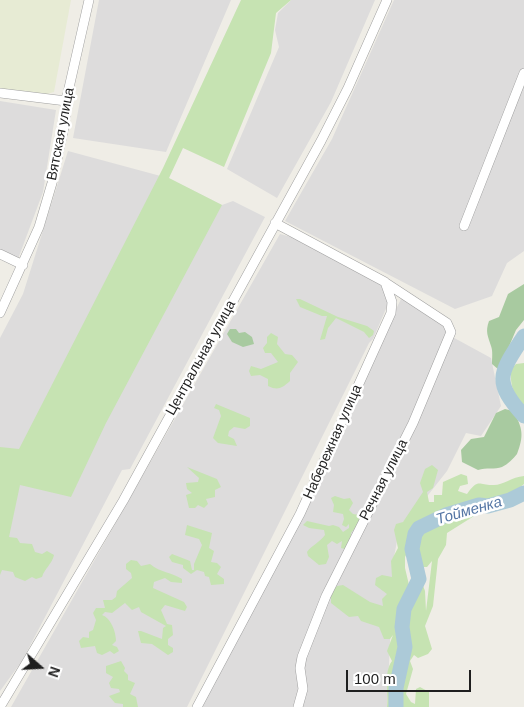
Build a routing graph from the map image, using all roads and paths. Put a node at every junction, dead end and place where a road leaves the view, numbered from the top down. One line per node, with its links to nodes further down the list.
1 (89, 0): 5 (street, Вятская улица)
2 (387, 0): 6 (street, Центральная улица)
3 (524, 73): 7 (street)
4 (0, 93): 5 (street)
5 (66, 101): 9 (street, Вятская улица)
6 (275, 223): 10 (street); 12 (street, Центральная улица)
7 (464, 226)
8 (0, 254): 9 (street)
9 (23, 265): 11 (street, Вятская улица)
10 (385, 282): 13 (street, Набережная улица); 14 (street, Речная улица)
11 (0, 313)
12 (0, 707)
13 (197, 707)
14 (298, 707)

